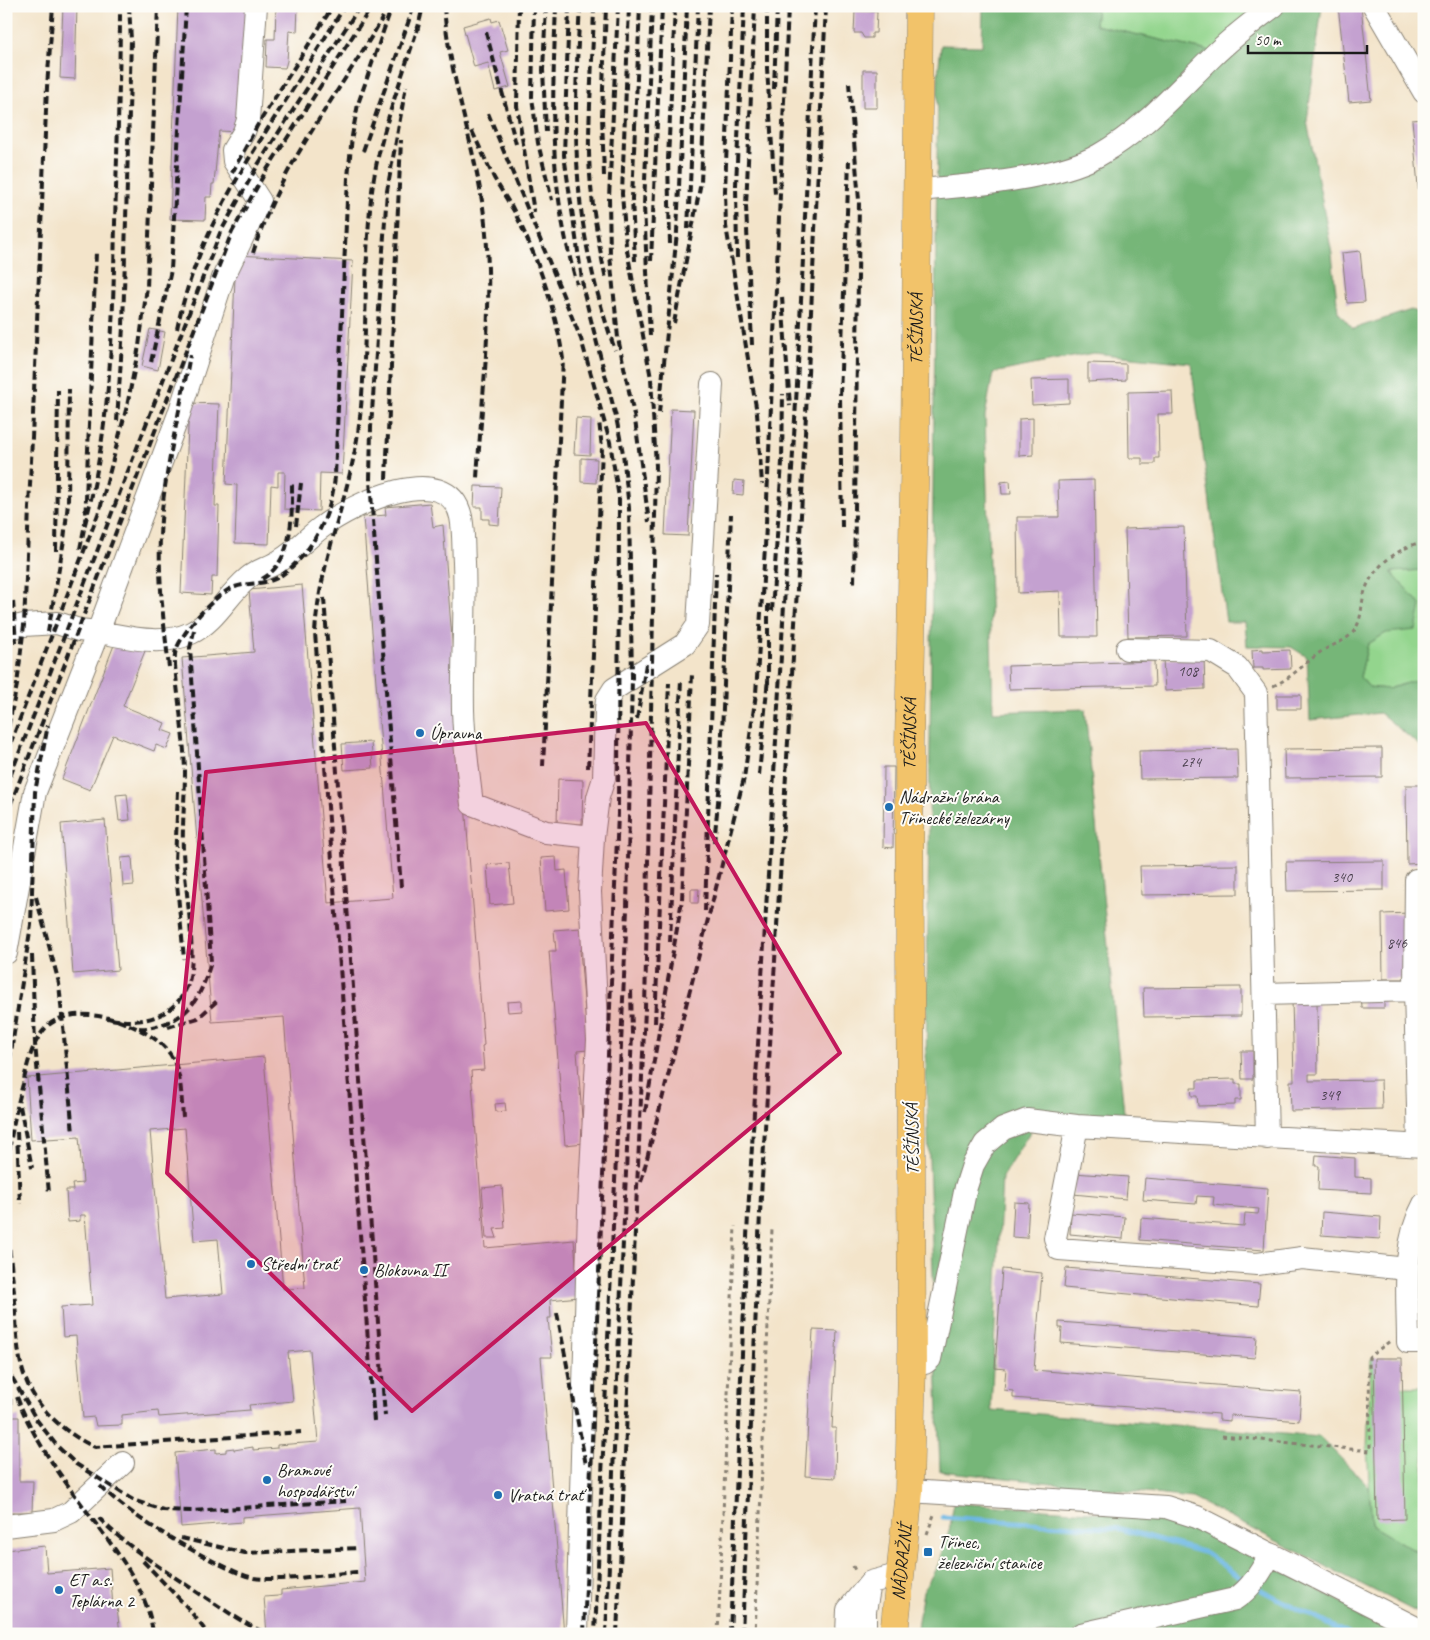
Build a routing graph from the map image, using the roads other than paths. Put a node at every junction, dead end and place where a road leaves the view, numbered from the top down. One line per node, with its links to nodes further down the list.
1 (256, 6): 9 (street)
2 (920, 6): 6 (main road, TĚŠÍNSKÁ)
3 (1274, 6): 6 (street)
4 (1374, 6): 5 (street)
5 (1424, 92)
6 (918, 190): 22 (main road, TĚŠÍNSKÁ)
7 (712, 384): 11 (street)
8 (6, 629): 9 (street)
9 (98, 632): 11 (street); 13 (street)
10 (1127, 649): 15 (street)
11 (593, 837): 30 (street)
12 (1416, 880): 14 (street)
13 (6, 953)
14 (1415, 990): 15 (street); 18 (street)
15 (1264, 994): 17 (street)
16 (1077, 1126): 17 (street); 20 (street); 22 (street)
17 (1267, 1138): 18 (street)
18 (1422, 1146)
19 (1424, 1204): 20 (street)
20 (1407, 1269): 21 (street)
21 (1416, 1335)
22 (912, 1364): 24 (main road, TĚŠÍNSKÁ)
23 (123, 1463): 25 (street)
24 (909, 1491): 26 (street); 27 (main road, NÁDRAŽNÍ)
25 (6, 1526)
26 (1271, 1554): 29 (street); 34 (street)
27 (901, 1574): 28 (street); 33 (main road, NÁDRAŽNÍ)
28 (870, 1582): 31 (street); 32 (street)
29 (1424, 1632)
30 (577, 1634)
31 (847, 1634)
32 (864, 1634)
33 (894, 1634)
34 (1080, 1634)

